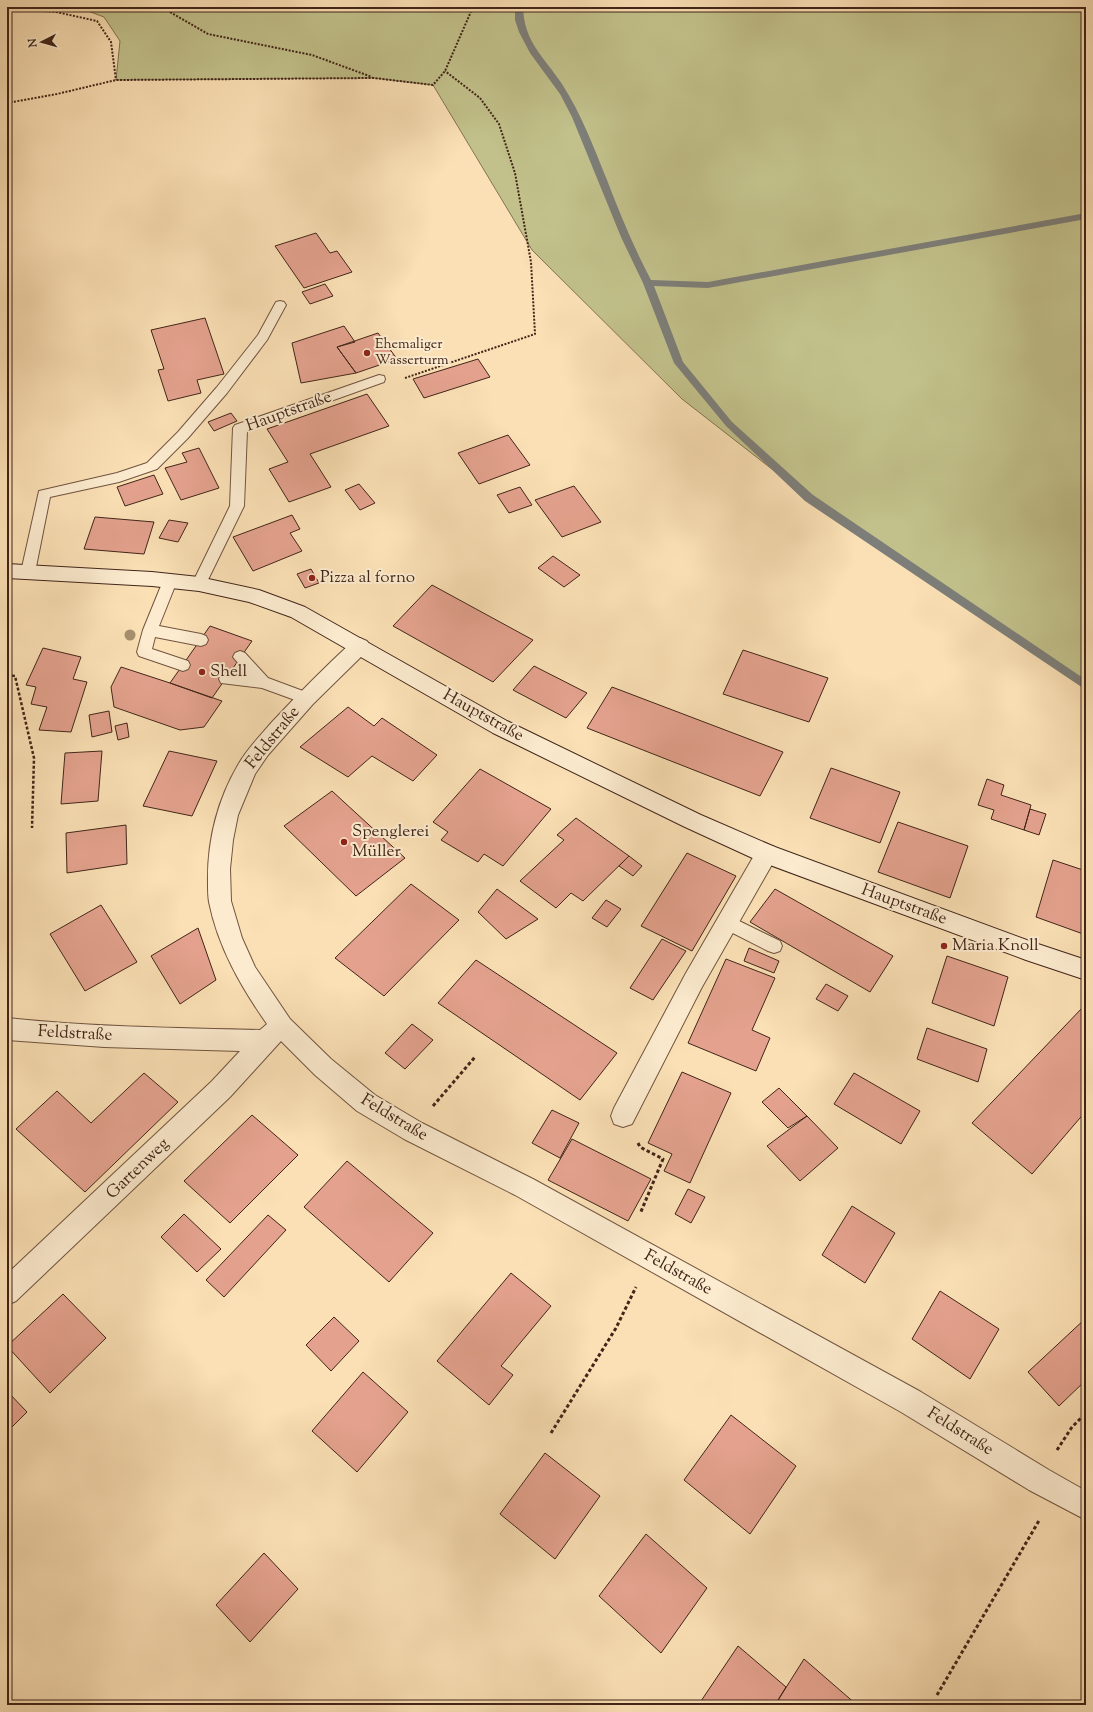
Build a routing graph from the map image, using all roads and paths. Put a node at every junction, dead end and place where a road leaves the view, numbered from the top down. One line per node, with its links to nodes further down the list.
1 (161, 7): 5 (path)
2 (473, 7): 4 (path)
3 (7, 8): 6 (path)
4 (445, 71): 5 (path); 9 (path)
5 (374, 78): 6 (path)
6 (116, 80): 7 (path)
7 (7, 103)
8 (280, 305): 11 (lane)
9 (379, 379): 13 (lane, Hauptstraße)
10 (7, 571): 11 (street, Hauptstraße)
11 (28, 572): 12 (street, Hauptstraße)
12 (170, 581): 13 (street, Hauptstraße); 14 (lane)
13 (199, 584): 16 (street, Hauptstraße)
14 (150, 630): 15 (lane); 18 (lane)
15 (201, 640)
16 (360, 646): 22 (street, Feldstraße); 24 (street, Hauptstraße)
17 (240, 657): 21 (lane)
18 (183, 665)
19 (7, 675): 23 (path)
20 (226, 679): 21 (lane)
21 (263, 682): 22 (lane)
22 (306, 698): 29 (street, Feldstraße)
23 (32, 828)
24 (767, 854): 25 (street); 27 (street, Hauptstraße)
25 (727, 922): 26 (lane); 31 (street)
26 (774, 946)
27 (1086, 970)
28 (7, 1029): 29 (street, Feldstraße)
29 (274, 1034): 32 (street, Feldstraße); 35 (street, Gartenweg)
30 (475, 1057): 32 (path)
31 (623, 1116): 33 (path)
32 (413, 1132): 33 (street, Feldstraße)
33 (628, 1245): 34 (street, Feldstraße)
34 (650, 1258): 37 (path); 38 (street, Feldstraße)
35 (7, 1292)
36 (1086, 1413): 38 (path)
37 (551, 1433)
38 (1048, 1485): 39 (street, Feldstraße); 40 (path)
39 (1086, 1506)
40 (937, 1695)

